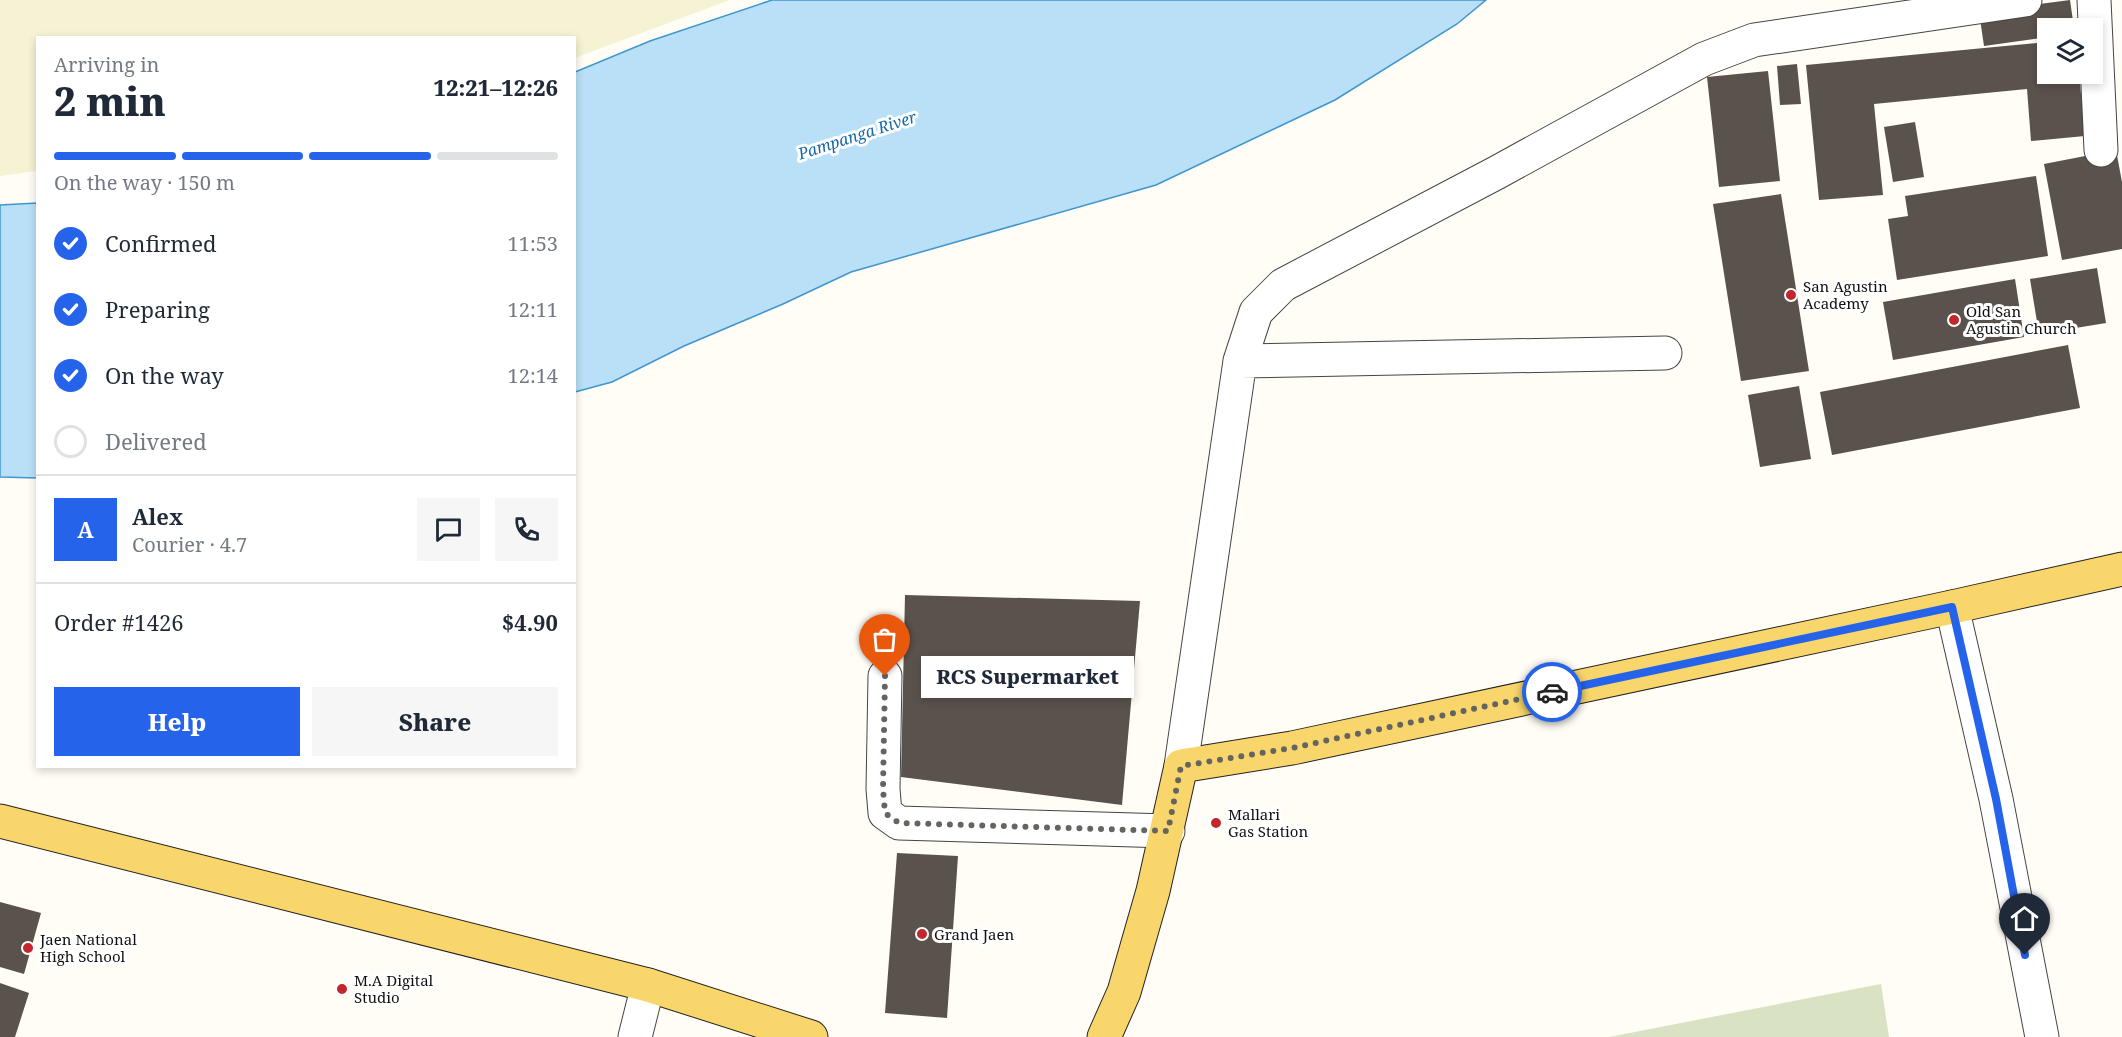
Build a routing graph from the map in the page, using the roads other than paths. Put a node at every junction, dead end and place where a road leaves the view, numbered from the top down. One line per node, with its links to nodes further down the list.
1 (2025, 0): 5 (street)
2 (2094, 0): 3 (street)
3 (2101, 150)
4 (1665, 353): 5 (street)
5 (1240, 361): 9 (street)
6 (2122, 569): 7 (main road)
7 (1952, 607): 9 (main road); 16 (street)
8 (885, 676): 11 (street)
9 (1181, 766): 11 (main road)
10 (0, 821): 12 (main road)
11 (1168, 831): 15 (main road)
12 (648, 985): 13 (street); 14 (main road)
13 (635, 1037)
14 (811, 1037)
15 (1104, 1037)
16 (2042, 1037)

